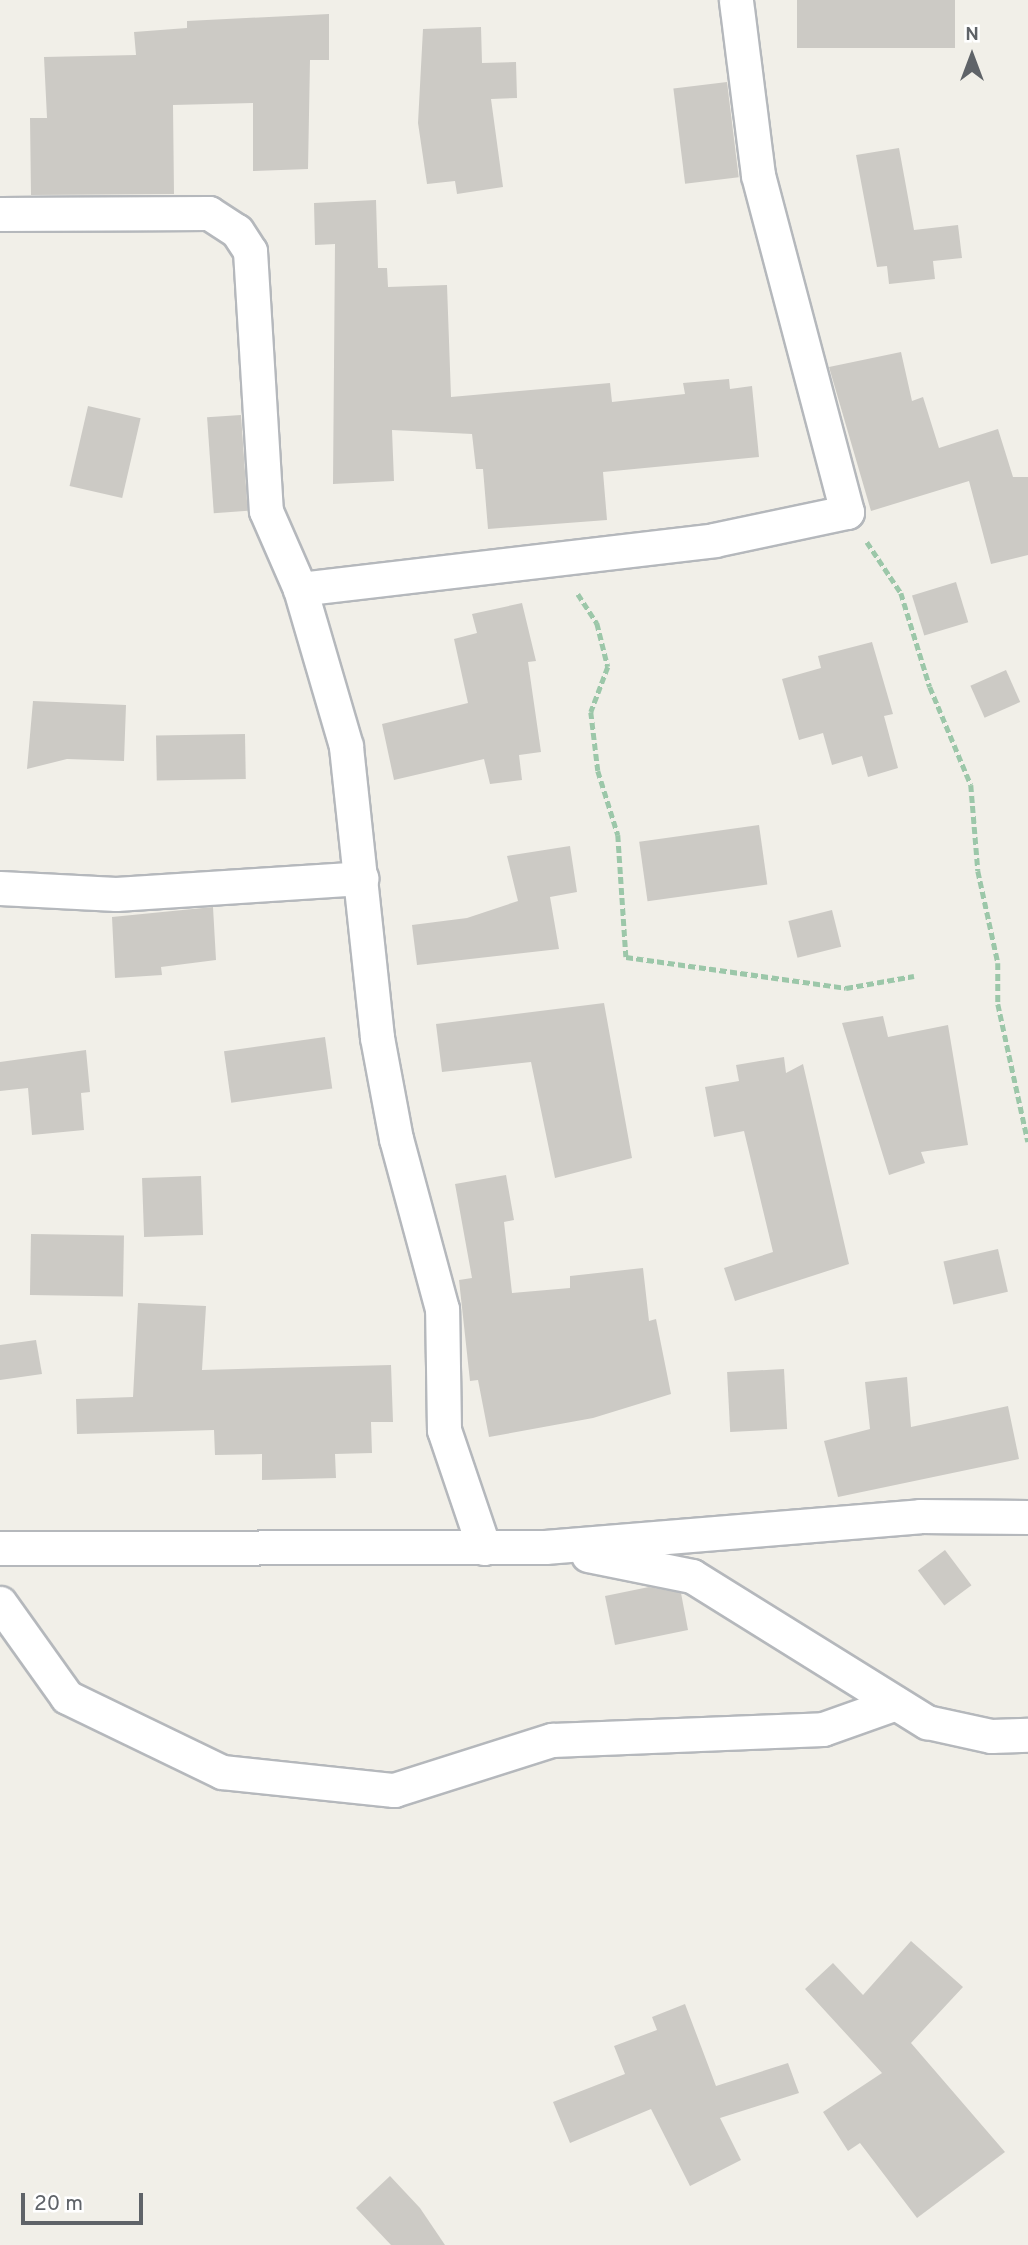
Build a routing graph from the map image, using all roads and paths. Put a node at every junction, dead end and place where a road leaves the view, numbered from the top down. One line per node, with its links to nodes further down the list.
1 (736, 0): 3 (street)
2 (0, 214): 5 (street)
3 (847, 512): 4 (street); 9 (path)
4 (557, 561): 5 (street); 8 (path)
5 (300, 589): 6 (street)
6 (361, 878): 7 (street); 13 (street)
7 (0, 888)
8 (914, 976)
9 (1028, 1142)
10 (1028, 1517): 11 (street)
11 (545, 1547): 13 (street); 15 (street)
12 (0, 1548): 13 (street)
13 (484, 1548)
14 (0, 1603): 15 (street)
15 (896, 1703): 16 (street)
16 (1028, 1735)

